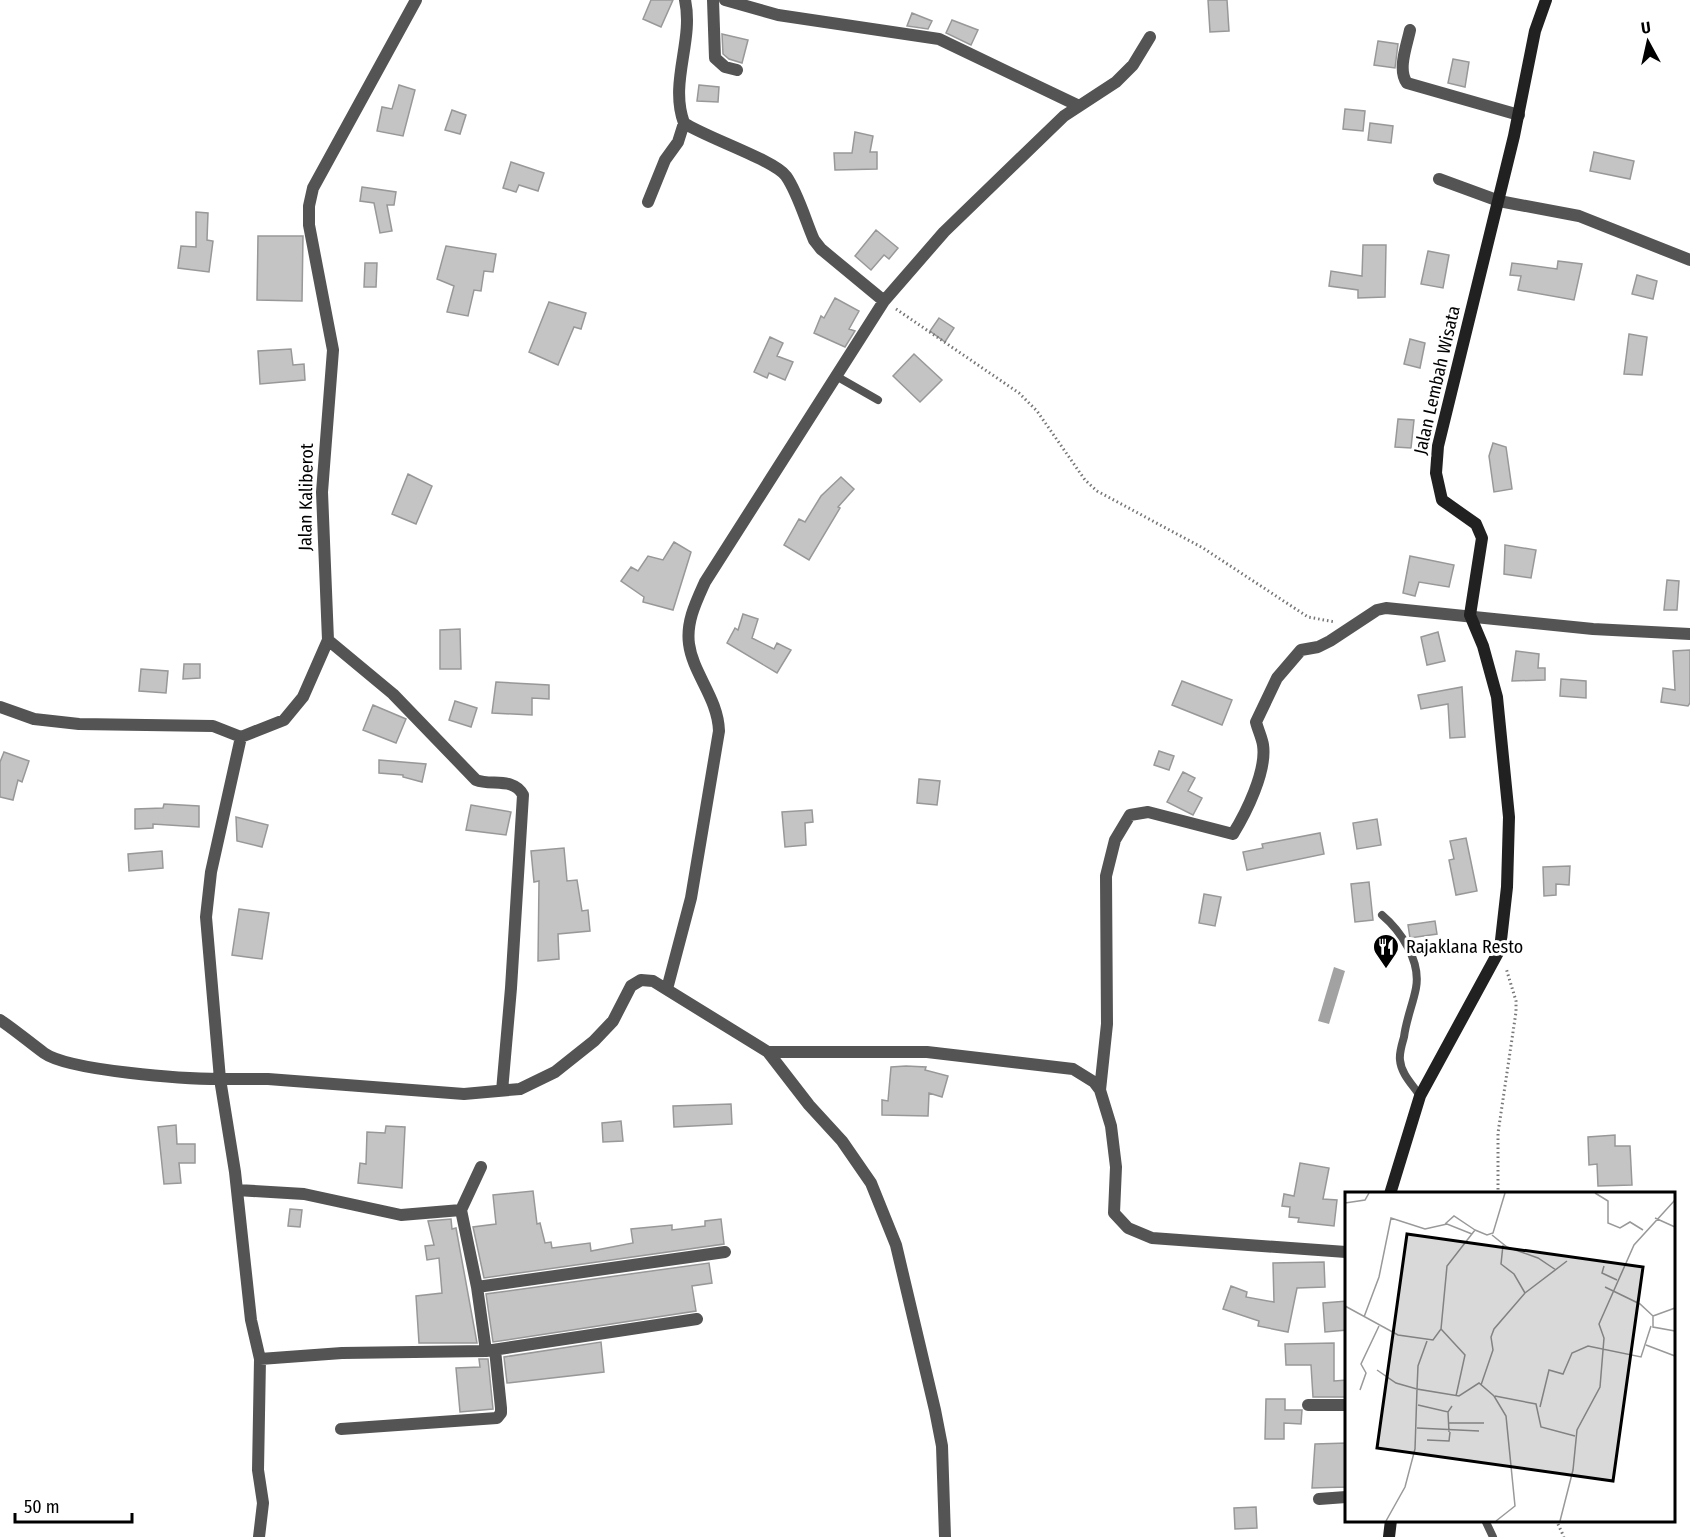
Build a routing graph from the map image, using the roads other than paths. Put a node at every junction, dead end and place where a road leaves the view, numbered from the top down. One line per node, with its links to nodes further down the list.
1 (416, 0): 21 (street, Jalan Kaliberot)
2 (685, 0): 11 (street)
3 (713, 0): 8 (street)
4 (725, 0): 9 (street)
5 (1546, 0): 10 (street, Jalan Lembah Wisata)
6 (1410, 30): 10 (street)
7 (1150, 37): 9 (street)
8 (737, 70)
9 (1077, 105): 16 (street)
10 (1519, 115): 13 (street, Jalan Lembah Wisata)
11 (684, 123): 14 (street); 16 (street)
12 (1439, 179): 13 (street)
13 (1499, 201): 15 (street); 19 (street, Jalan Lembah Wisata)
14 (648, 202)
15 (1690, 260)
16 (884, 301): 17 (street)
17 (836, 376): 18 (lane); 25 (street)
18 (878, 400)
19 (1470, 615): 20 (street); 29 (street); 31 (street)
20 (1690, 634)
21 (328, 640): 23 (street, Jalan Kaliberot); 30 (street)
22 (0, 707): 23 (street)
23 (241, 737): 28 (street)
24 (1382, 915): 31 (lane)
25 (667, 989): 27 (street); 30 (street)
26 (0, 1020): 28 (street)
27 (768, 1052): 29 (street); 50 (street)
28 (220, 1078): 30 (street); 33 (street)
29 (1100, 1090): 37 (street)
30 (502, 1091)
31 (1420, 1096): 34 (street)
32 (481, 1167): 35 (street)
33 (237, 1190): 35 (street); 41 (street)
34 (1391, 1192)
35 (461, 1210): 38 (street)
36 (725, 1252): 38 (street)
37 (1345, 1252)
38 (477, 1287): 40 (street)
39 (697, 1318): 40 (street)
40 (490, 1350): 41 (street); 44 (street)
41 (260, 1359): 49 (street)
42 (1308, 1405): 43 (street)
43 (1345, 1405)
44 (341, 1430)
45 (1345, 1497): 46 (street)
46 (1319, 1498)
47 (1391, 1522): 51 (street)
48 (1486, 1522): 52 (lane)
49 (259, 1537)
50 (945, 1537)
51 (1389, 1537)
52 (1493, 1537)

